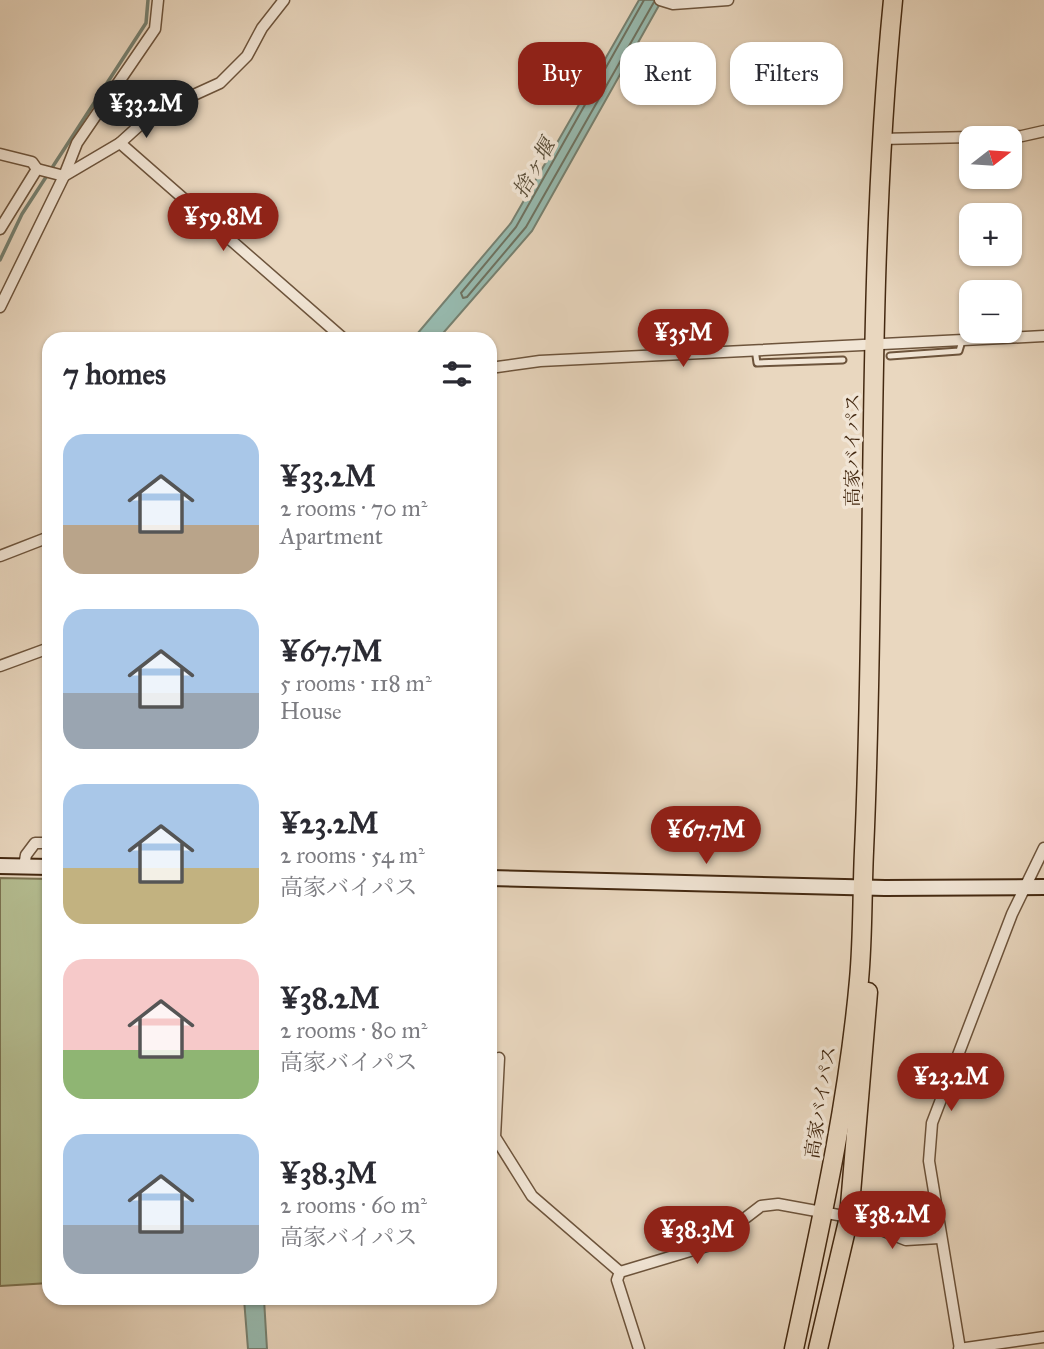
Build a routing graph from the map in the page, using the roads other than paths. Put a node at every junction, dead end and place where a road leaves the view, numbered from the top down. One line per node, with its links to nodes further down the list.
1 (158, 0): 11 (street)
2 (284, 0): 8 (street)
3 (728, 0): 5 (street)
4 (893, 0): 7 (highway, 高家バイパス)
5 (662, 1)
6 (1044, 131): 7 (street)
7 (880, 139): 18 (highway, 高家バイパス)
8 (120, 144): 11 (street); 14 (street)
9 (0, 154): 10 (street)
10 (37, 169): 11 (street); 12 (street)
11 (64, 176): 13 (street)
12 (0, 229)
13 (0, 307)
14 (336, 332)
15 (1044, 336): 16 (street)
16 (1022, 337)
17 (959, 338): 18 (street)
18 (874, 343): 20 (street); 36 (highway, 高家バイパス)
19 (961, 343): 21 (lane)
20 (755, 349): 22 (lane); 23 (street)
21 (890, 356)
22 (843, 360)
23 (497, 367)
24 (42, 540): 25 (street)
25 (0, 556)
26 (42, 651): 27 (street)
27 (0, 666)
28 (42, 843): 31 (street)
29 (1044, 848): 35 (street)
30 (0, 866): 31 (street)
31 (24, 866): 32 (street)
32 (42, 867)
33 (497, 878): 36 (street)
34 (1044, 887): 35 (street)
35 (1024, 888): 36 (street); 42 (street)
36 (862, 894): 40 (highway, 高家バイパス); 41 (highway, 高家バイパス)
37 (499, 1058): 38 (street)
38 (497, 1098)
39 (497, 1140): 43 (street)
40 (823, 1210): 41 (street); 43 (street); 46 (highway, 高家バイパス)
41 (849, 1217): 42 (street); 47 (highway, 高家バイパス)
42 (939, 1238): 48 (street)
43 (620, 1272): 45 (street)
44 (1044, 1337): 48 (street)
45 (639, 1349)
46 (794, 1349)
47 (818, 1349)
48 (959, 1349)

